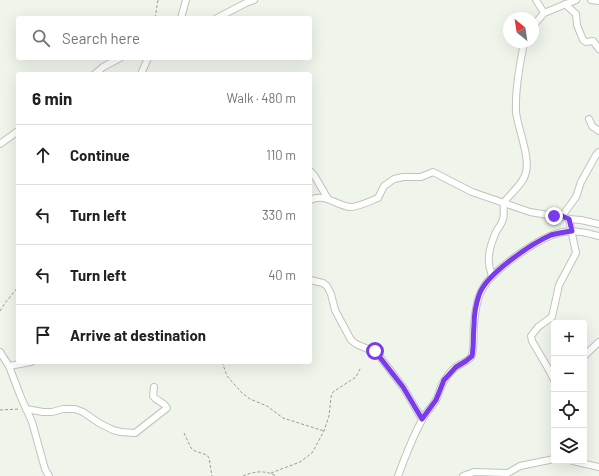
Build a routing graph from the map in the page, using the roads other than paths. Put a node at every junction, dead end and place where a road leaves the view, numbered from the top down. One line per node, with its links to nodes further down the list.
1 (186, 0): 9 (street)
2 (254, 0): 10 (street)
3 (536, 0): 8 (street)
4 (576, 0): 7 (street)
5 (591, 0): 6 (street)
6 (599, 1)
7 (565, 4): 8 (street); 13 (street)
8 (544, 13): 11 (street)
9 (182, 16)
10 (222, 16)
11 (539, 19)
12 (523, 48): 26 (street)
13 (599, 49)
14 (116, 60): 16 (street)
15 (147, 60): 17 (street)
16 (97, 72)
17 (142, 72)
18 (589, 119): 19 (street)
19 (599, 131)
20 (16, 132): 21 (street)
21 (0, 144)
22 (599, 152): 27 (street)
23 (312, 172): 25 (street)
24 (312, 199): 25 (street)
25 (328, 199): 26 (street)
26 (504, 203): 27 (street); 32 (street)
27 (562, 216): 28 (street)
28 (569, 219): 29 (street); 30 (street)
29 (599, 224)
30 (572, 231): 31 (street); 32 (street); 39 (street)
31 (599, 236)
32 (492, 276): 42 (street)
33 (312, 280): 42 (street)
34 (599, 342): 36 (street)
35 (0, 352): 38 (street)
36 (587, 353)
37 (20, 364): 38 (street)
38 (9, 366): 41 (street)
39 (551, 370)
40 (154, 386): 41 (street)
41 (26, 409): 46 (street)
42 (422, 419): 47 (street)
43 (551, 460): 48 (street)
44 (586, 464): 45 (street)
45 (599, 467)
46 (49, 476)
47 (398, 476)
48 (463, 476)

